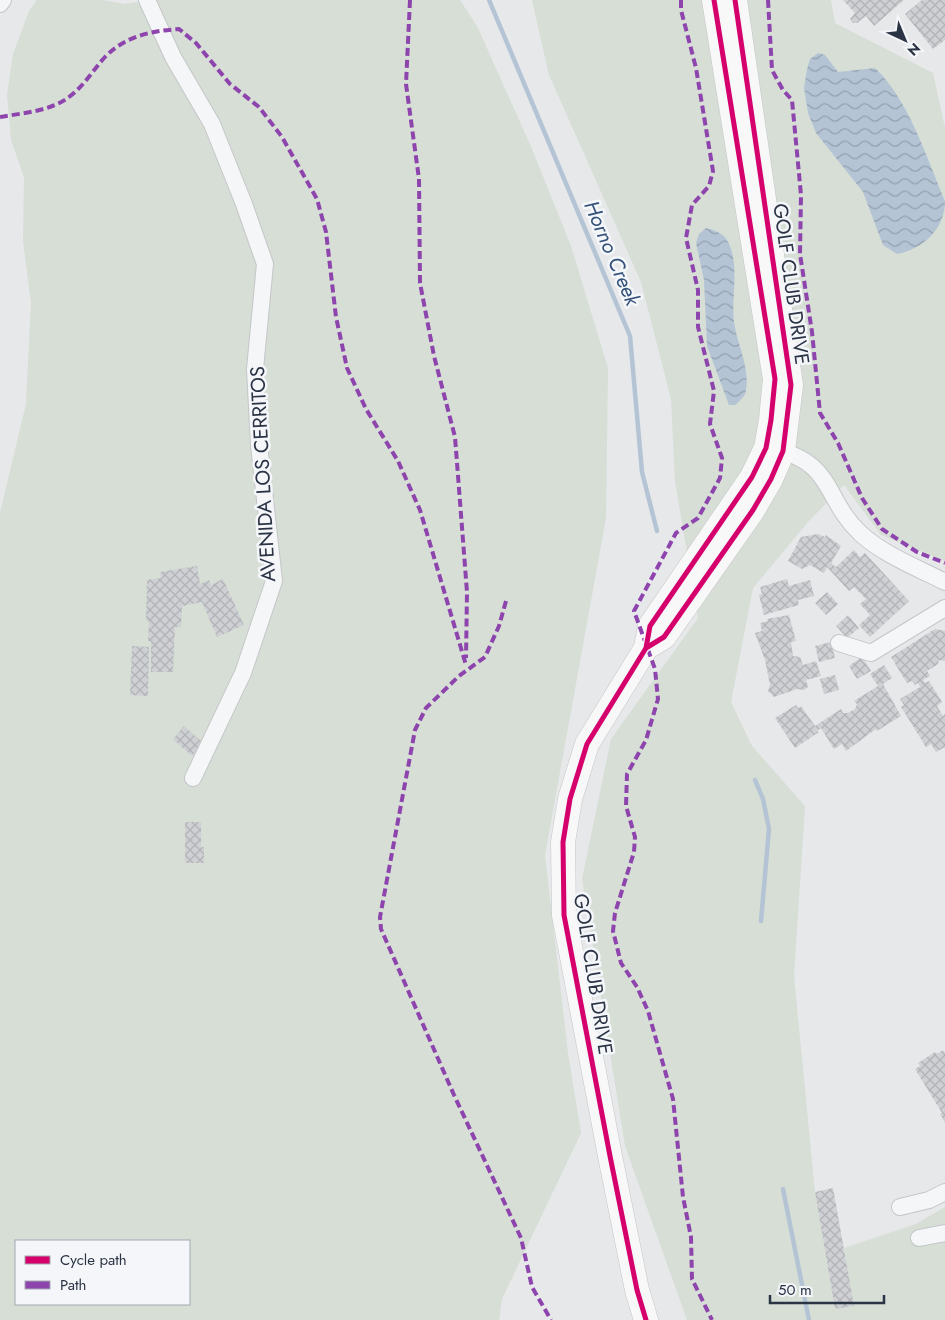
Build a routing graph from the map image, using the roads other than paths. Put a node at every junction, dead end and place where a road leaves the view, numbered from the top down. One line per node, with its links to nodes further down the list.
1 (3, 0): 5 (street)
2 (147, 0): 10 (street, AVENIDA LOS CERRITOS)
3 (714, 0): 6 (street, GOLF CLUB DRIVE)
4 (735, 0): 6 (street, GOLF CLUB DRIVE)
5 (0, 4)
6 (774, 450): 7 (street); 15 (street, GOLF CLUB DRIVE)
7 (945, 582)
8 (945, 608): 9 (street)
9 (839, 643)
10 (193, 778)
11 (945, 1192): 12 (street)
12 (900, 1207)
13 (945, 1233): 14 (street)
14 (919, 1238)
15 (646, 1320)

